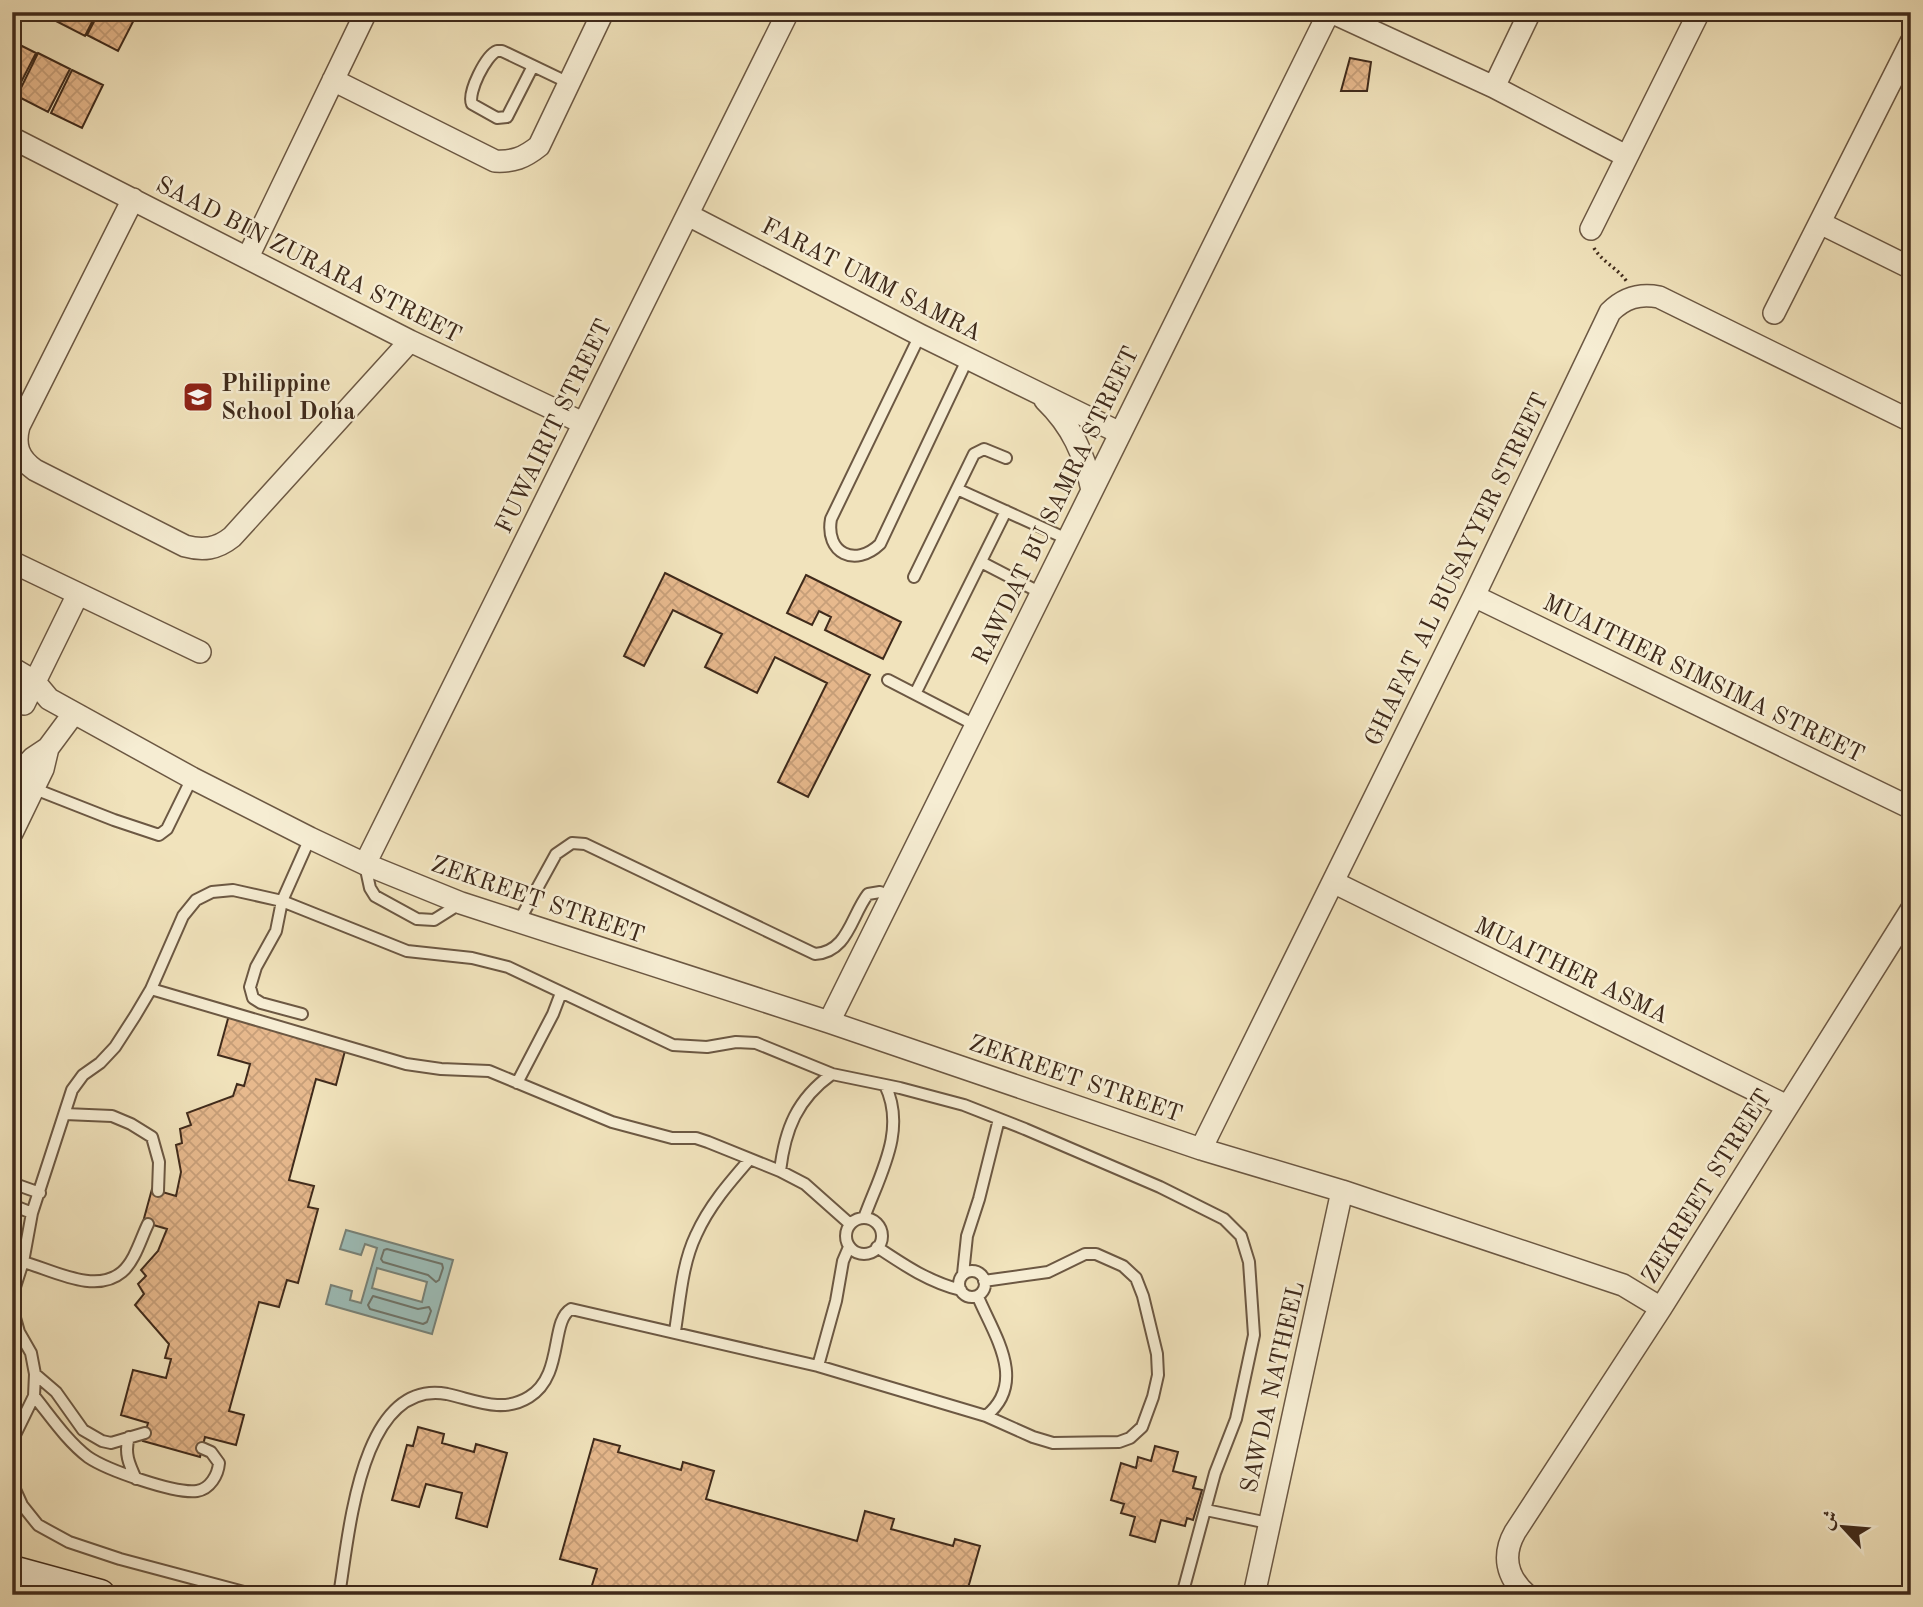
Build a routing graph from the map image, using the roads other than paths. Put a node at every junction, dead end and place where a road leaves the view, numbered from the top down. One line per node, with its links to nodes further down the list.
1 (366, 12): 9 (street)
2 (603, 12): 10 (street)
3 (788, 12): 15 (street, FUWAIRIT STREET)
4 (1330, 12): 11 (street); 27 (street, RAWDAT BU SAMRA STREET)
5 (1530, 12): 11 (street)
6 (1699, 12): 13 (street)
7 (1911, 42): 16 (street)
8 (533, 66): 8 (lane); 10 (lane)
9 (333, 80): 10 (street); 18 (street)
10 (569, 83)
11 (1494, 87): 13 (street)
12 (12, 138): 14 (street, SAAD BIN ZURARA STREET)
13 (1626, 156): 17 (street)
14 (133, 199): 18 (street, SAAD BIN ZURARA STREET); 22 (street)
15 (688, 215): 21 (street, FARAT UMM SAMRA); 26 (street, FUWAIRIT STREET)
16 (1819, 223): 19 (street); 20 (street)
17 (1591, 229)
18 (248, 257): 22 (street, SAAD BIN ZURARA STREET)
19 (1911, 268)
20 (1774, 313)
21 (920, 335): 23 (street, FARAT UMM SAMRA); 23 (lane)
22 (410, 341): 26 (street, SAAD BIN ZURARA STREET)
23 (968, 358): 24 (street, FARAT UMM SAMRA)
24 (1033, 389): 27 (street, FARAT UMM SAMRA); 30 (street, FARAT UMM SAMRA)
25 (1911, 421): 38 (street, GHAFAT AL BUSAYYER STREET)
26 (583, 423): 55 (street, FUWAIRIT STREET)
27 (1121, 433): 30 (street, RAWDAT BU SAMRA STREET)
28 (1006, 458): 29 (lane)
29 (957, 489): 31 (lane); 35 (lane)
30 (1092, 490): 32 (street, RAWDAT BU SAMRA STREET)
31 (1006, 511): 32 (lane); 34 (lane)
32 (1067, 539): 36 (street, RAWDAT BU SAMRA STREET)
33 (12, 562): 37 (street)
34 (981, 562): 36 (lane); 43 (lane)
35 (914, 578)
36 (1041, 593): 47 (street, RAWDAT BU SAMRA STREET)
37 (78, 594): 39 (street); 42 (street)
38 (1474, 596): 52 (street, MUAITHER SIMSIMA STREET); 56 (street, GHAFAT AL BUSAYYER STREET)
39 (200, 652)
40 (12, 668): 42 (street, ZEKREET STREET)
41 (888, 680): 43 (lane)
42 (34, 681): 44 (street, ZEKREET STREET); 45 (street)
43 (915, 694): 47 (lane)
44 (49, 699): 45 (street); 46 (street, ZEKREET STREET)
45 (18, 702)
46 (74, 713): 48 (street); 49 (street, ZEKREET STREET)
47 (975, 724): 57 (street, RAWDAT BU SAMRA STREET)
48 (48, 748): 50 (street); 51 (street)
49 (192, 778): 51 (lane); 54 (street, ZEKREET STREET)
50 (12, 788)
51 (35, 789): 53 (street)
52 (1911, 808)
53 (12, 833)
54 (310, 838): 55 (street, ZEKREET STREET); 58 (lane)
55 (365, 864): 59 (street, ZEKREET STREET); 59 (lane)
56 (1333, 882): 69 (street, MUAITHER ASMA); 72 (street, GHAFAT AL BUSAYYER STREET)
57 (891, 896): 61 (lane); 65 (street, RAWDAT BU SAMRA STREET)
58 (282, 901): 62 (lane); 63 (lane); 64 (lane)
59 (461, 903): 61 (street, ZEKREET STREET)
60 (1911, 910): 69 (street, ZEKREET STREET)
61 (518, 923): 65 (street, ZEKREET STREET)
62 (151, 989): 67 (lane); 70 (lane)
63 (561, 993): 66 (lane); 67 (lane)
64 (302, 1014)
65 (830, 1022): 72 (street, ZEKREET STREET)
66 (832, 1074): 68 (lane); 74 (lane)
67 (517, 1083): 73 (lane)
68 (885, 1085): 71 (lane); 81 (lane)
69 (1787, 1106): 91 (street, ZEKREET STREET)
70 (65, 1114): 76 (lane); 78 (lane)
71 (999, 1119): 87 (lane); 103 (lane)
72 (1201, 1149): 77 (street, ZEKREET STREET)
73 (750, 1159): 74 (lane); 92 (lane)
74 (780, 1171): 83 (lane)
75 (12, 1183): 78 (lane)
76 (158, 1191)
77 (1342, 1191): 91 (street, ZEKREET STREET); 104 (street, SAWDA NATHEEL)
78 (40, 1193): 80 (lane)
79 (12, 1205): 80 (lane)
80 (33, 1213): 86 (lane)
81 (864, 1218): 83 (lane); 85 (lane)
82 (148, 1224): 86 (lane)
83 (850, 1224): 84 (lane)
84 (849, 1247): 85 (lane); 93 (lane)
85 (877, 1247): 89 (lane)
86 (23, 1262): 94 (lane)
87 (963, 1274): 88 (lane); 89 (lane)
88 (984, 1281): 90 (lane); 96 (lane)
89 (961, 1290): 90 (lane)
90 (978, 1297): 96 (lane)
91 (1661, 1308): 111 (street)
92 (675, 1332): 93 (lane); 108 (lane)
93 (818, 1366): 96 (lane)
94 (35, 1374): 95 (lane); 98 (lane)
95 (34, 1396): 99 (lane); 101 (lane)
96 (986, 1416)
97 (145, 1433): 98 (lane)
98 (129, 1437): 101 (lane)
99 (12, 1446)
100 (202, 1448): 101 (lane)
101 (136, 1479)
102 (12, 1483): 107 (lane)
103 (1206, 1510): 104 (lane); 109 (lane)
104 (1268, 1523): 110 (street, SAWDA NATHEEL)
105 (12, 1571): 106 (main road)
106 (100, 1595)
107 (255, 1595)
108 (339, 1595)
109 (1182, 1595)
110 (1254, 1595)
111 (1527, 1595)

